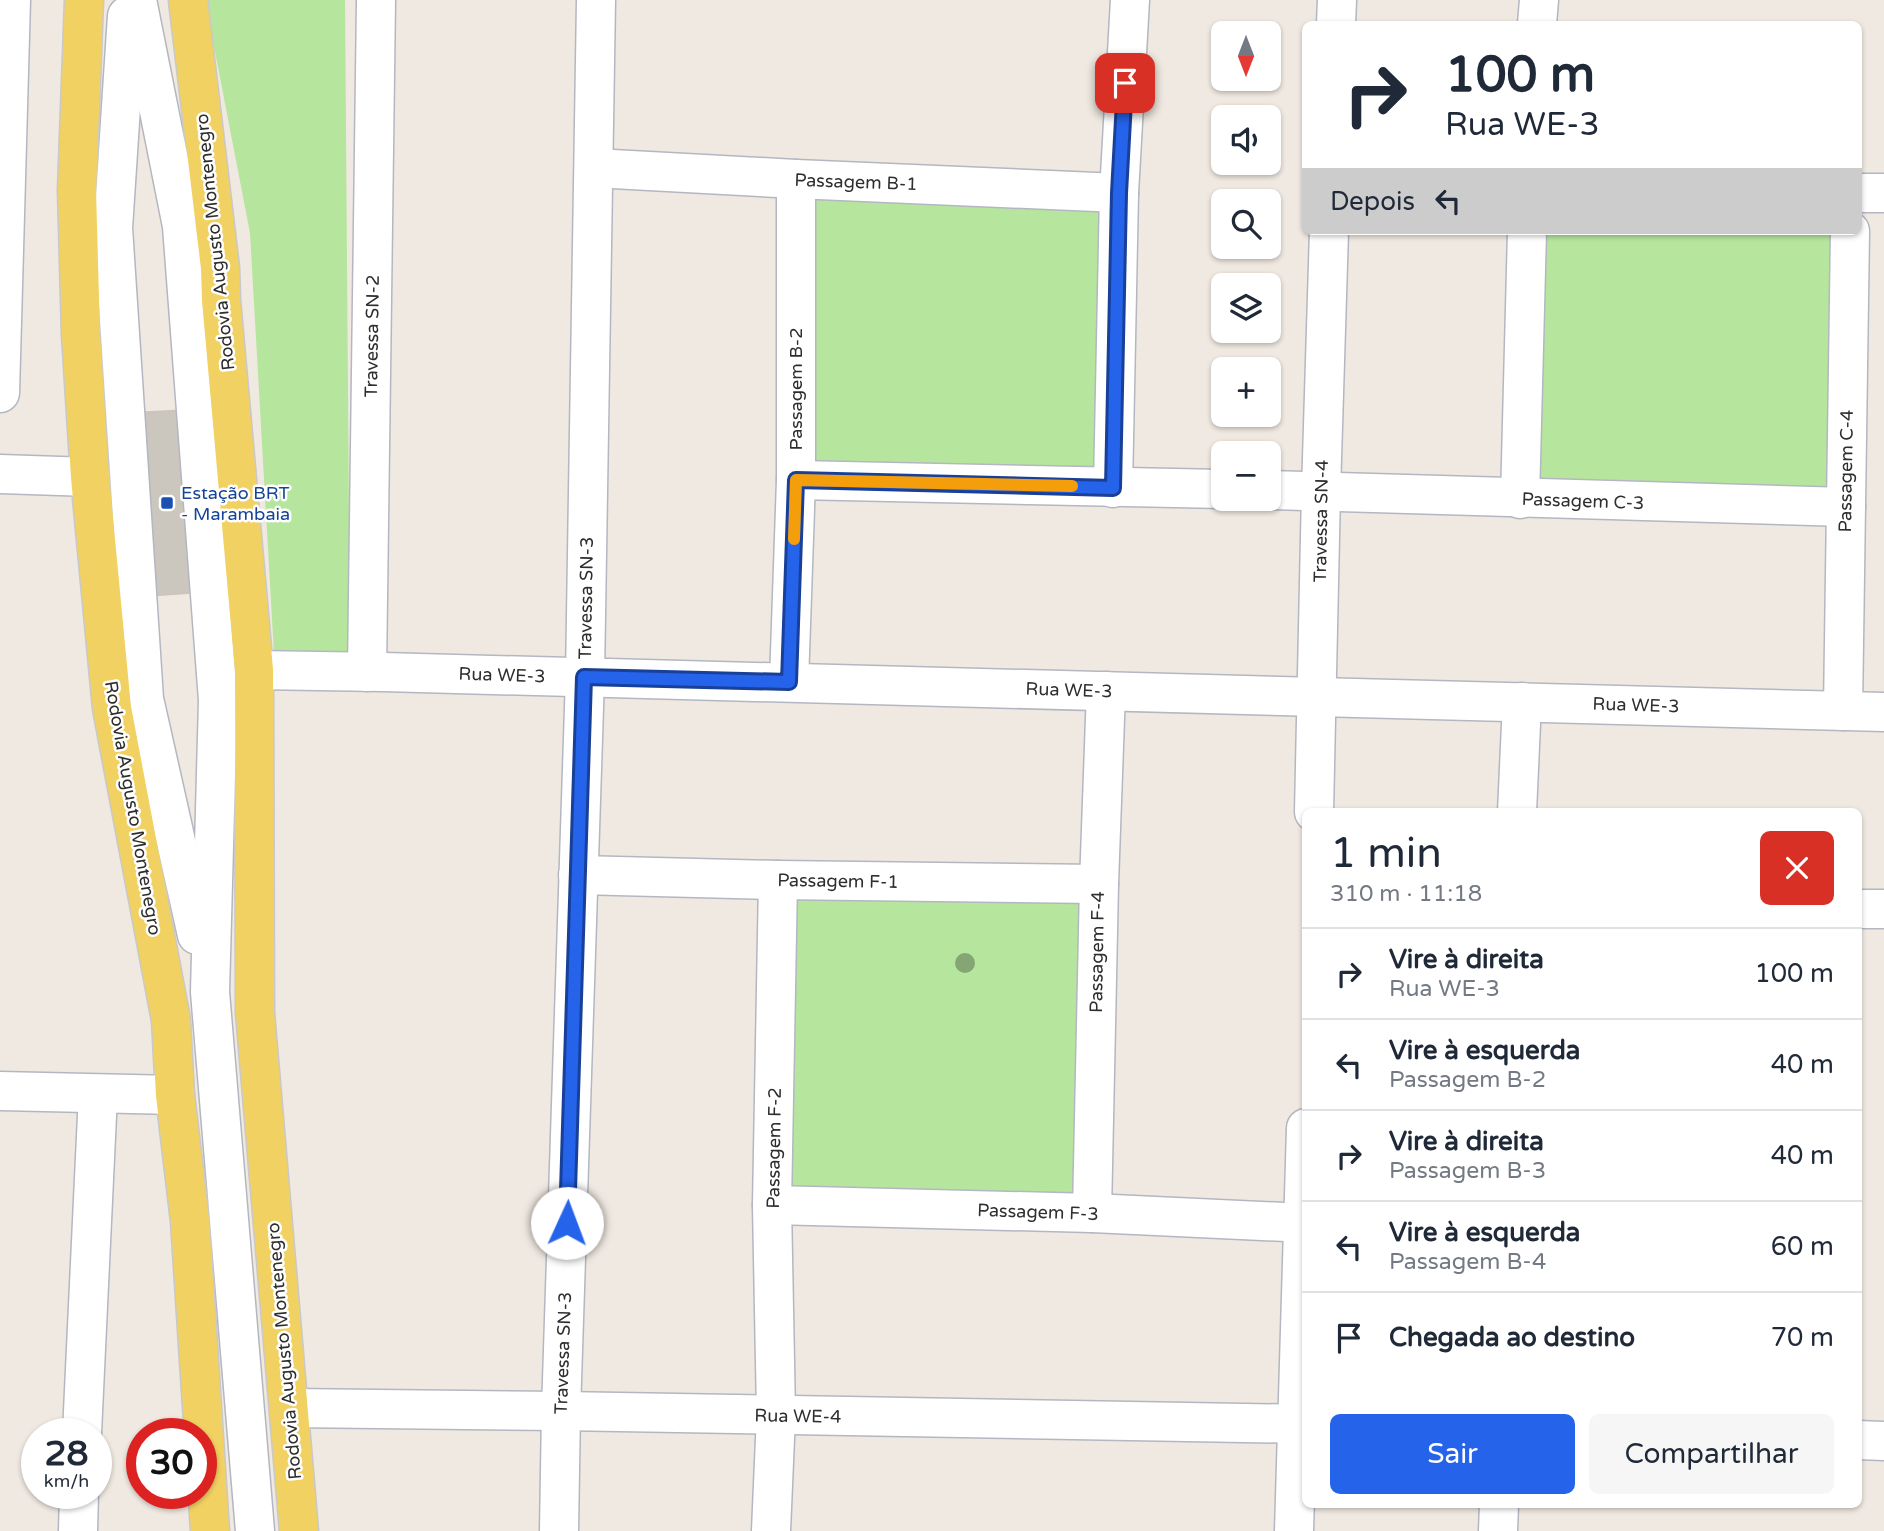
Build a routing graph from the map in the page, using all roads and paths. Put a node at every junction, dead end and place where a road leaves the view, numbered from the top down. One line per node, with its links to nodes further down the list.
1 (11, 0): 21 (street)
2 (84, 0): 23 (main road, Rodovia Augusto Montenegro)
3 (128, 0): 47 (street)
4 (137, 0): 47 (street)
5 (188, 0): 31 (main road, Rodovia Augusto Montenegro)
6 (376, 0): 32 (street, Travessa SN-2)
7 (596, 0): 13 (street, Travessa SN-3)
8 (1130, 0): 15 (street)
9 (1337, 0): 11 (street)
10 (1539, 0): 12 (street)
11 (1336, 21)
12 (1537, 21)
13 (594, 168): 14 (street, Passagem B-1); 33 (street, Travessa SN-3)
14 (796, 179): 15 (street, Passagem B-1); 24 (street, Passagem B-2)
15 (1119, 193): 25 (street)
16 (1862, 193): 17 (street)
17 (1884, 193)
18 (1329, 235): 28 (street, Travessa SN-4)
19 (1527, 235): 29 (street)
20 (1850, 235): 30 (street, Passagem C-4)
21 (0, 393)
22 (0, 474): 23 (street)
23 (90, 477): 50 (main road, Rodovia Augusto Montenegro)
24 (796, 480): 25 (street); 34 (street, Passagem B-2)
25 (1113, 488): 26 (street)
26 (1211, 489)
27 (1281, 490): 28 (street, Passagem C-3)
28 (1321, 491): 29 (street, Passagem C-3); 36 (street, Travessa SN-4)
29 (1520, 499): 30 (street, Passagem C-3)
30 (1846, 507): 38 (street, Passagem C-4)
31 (254, 670): 32 (street, Rua WE-3); 55 (main road, Rodovia Augusto Montenegro)
32 (367, 672): 33 (street, Rua WE-3)
33 (584, 677): 34 (street, Rua WE-3); 42 (street, Travessa SN-3)
34 (789, 682): 35 (street, Rua WE-3)
35 (1106, 691): 36 (street, Rua WE-3); 44 (street, Passagem F-4)
36 (1317, 696): 37 (street, Rua WE-3); 40 (street, Travessa SN-4)
37 (1521, 702): 38 (street, Rua WE-3); 41 (street)
38 (1843, 711): 39 (street, Rua WE-3)
39 (1884, 712)
40 (1314, 808)
41 (1517, 808)
42 (578, 875): 43 (street, Passagem F-1); 56 (street, Travessa SN-3)
43 (778, 880): 44 (street, Passagem F-1); 51 (street, Passagem F-2)
44 (1099, 884): 52 (street, Passagem F-4)
45 (1862, 909): 46 (street)
46 (1884, 909)
47 (210, 992): 66 (street)
48 (0, 1091): 49 (street)
49 (98, 1094): 50 (street); 58 (street)
50 (175, 1095): 65 (main road, Rodovia Augusto Montenegro)
51 (772, 1205): 52 (street, Passagem F-3); 57 (street, Passagem F-2)
52 (1092, 1213): 53 (street, Passagem F-3)
53 (1302, 1223)
54 (1302, 1357): 59 (street)
55 (290, 1408): 56 (street, Rua WE-4); 67 (main road, Rodovia Augusto Montenegro)
56 (561, 1411): 57 (street, Rua WE-4); 68 (street, Travessa SN-3)
57 (776, 1415): 59 (street, Rua WE-4); 69 (street, Passagem F-2)
58 (83, 1418)
59 (1301, 1424): 70 (street)
60 (1862, 1440): 61 (street)
61 (1884, 1441)
62 (1499, 1508): 71 (street)
63 (79, 1509): 64 (street)
64 (78, 1531)
65 (210, 1531)
66 (256, 1531)
67 (299, 1531)
68 (559, 1531)
69 (771, 1531)
70 (1294, 1531)
71 (1498, 1531)

